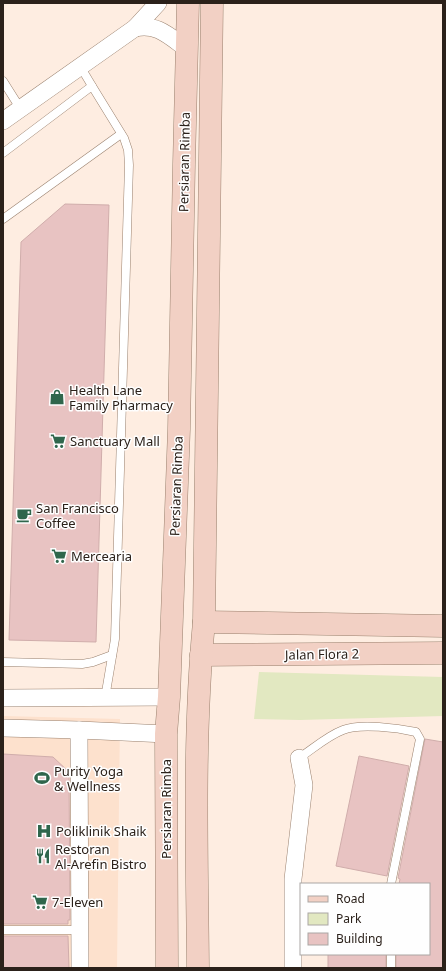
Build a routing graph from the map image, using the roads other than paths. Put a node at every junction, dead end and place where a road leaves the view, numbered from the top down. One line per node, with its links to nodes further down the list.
1 (158, 3): 4 (street)
2 (188, 3): 5 (street, Persiaran Rimba)
3 (212, 3): 14 (street, Persiaran Rimba)
4 (135, 28): 5 (street); 6 (street)
5 (187, 49): 20 (street, Persiaran Rimba)
6 (80, 66): 8 (lane); 9 (street)
7 (3, 81): 9 (lane)
8 (92, 86): 11 (lane); 12 (lane)
9 (20, 108): 10 (street)
10 (3, 121)
11 (121, 134): 13 (lane); 17 (lane)
12 (3, 153)
13 (3, 219)
14 (204, 622): 15 (street); 18 (street, Persiaran Rimba)
15 (443, 626)
16 (443, 653): 18 (street, Jalan Flora 2)
17 (112, 655): 19 (lane); 22 (lane)
18 (201, 656): 33 (street, Persiaran Rimba)
19 (3, 662)
20 (169, 697): 22 (street); 25 (street, Persiaran Rimba)
21 (3, 698): 22 (street)
22 (104, 698)
23 (3, 728): 24 (street)
24 (79, 730): 25 (street); 29 (street)
25 (166, 734): 32 (street, Persiaran Rimba)
26 (299, 758): 27 (lane); 34 (street)
27 (391, 883)
28 (3, 930): 29 (lane)
29 (80, 930): 31 (street)
30 (391, 955): 35 (lane)
31 (80, 968)
32 (167, 968)
33 (198, 968)
34 (293, 968)
35 (391, 968)

